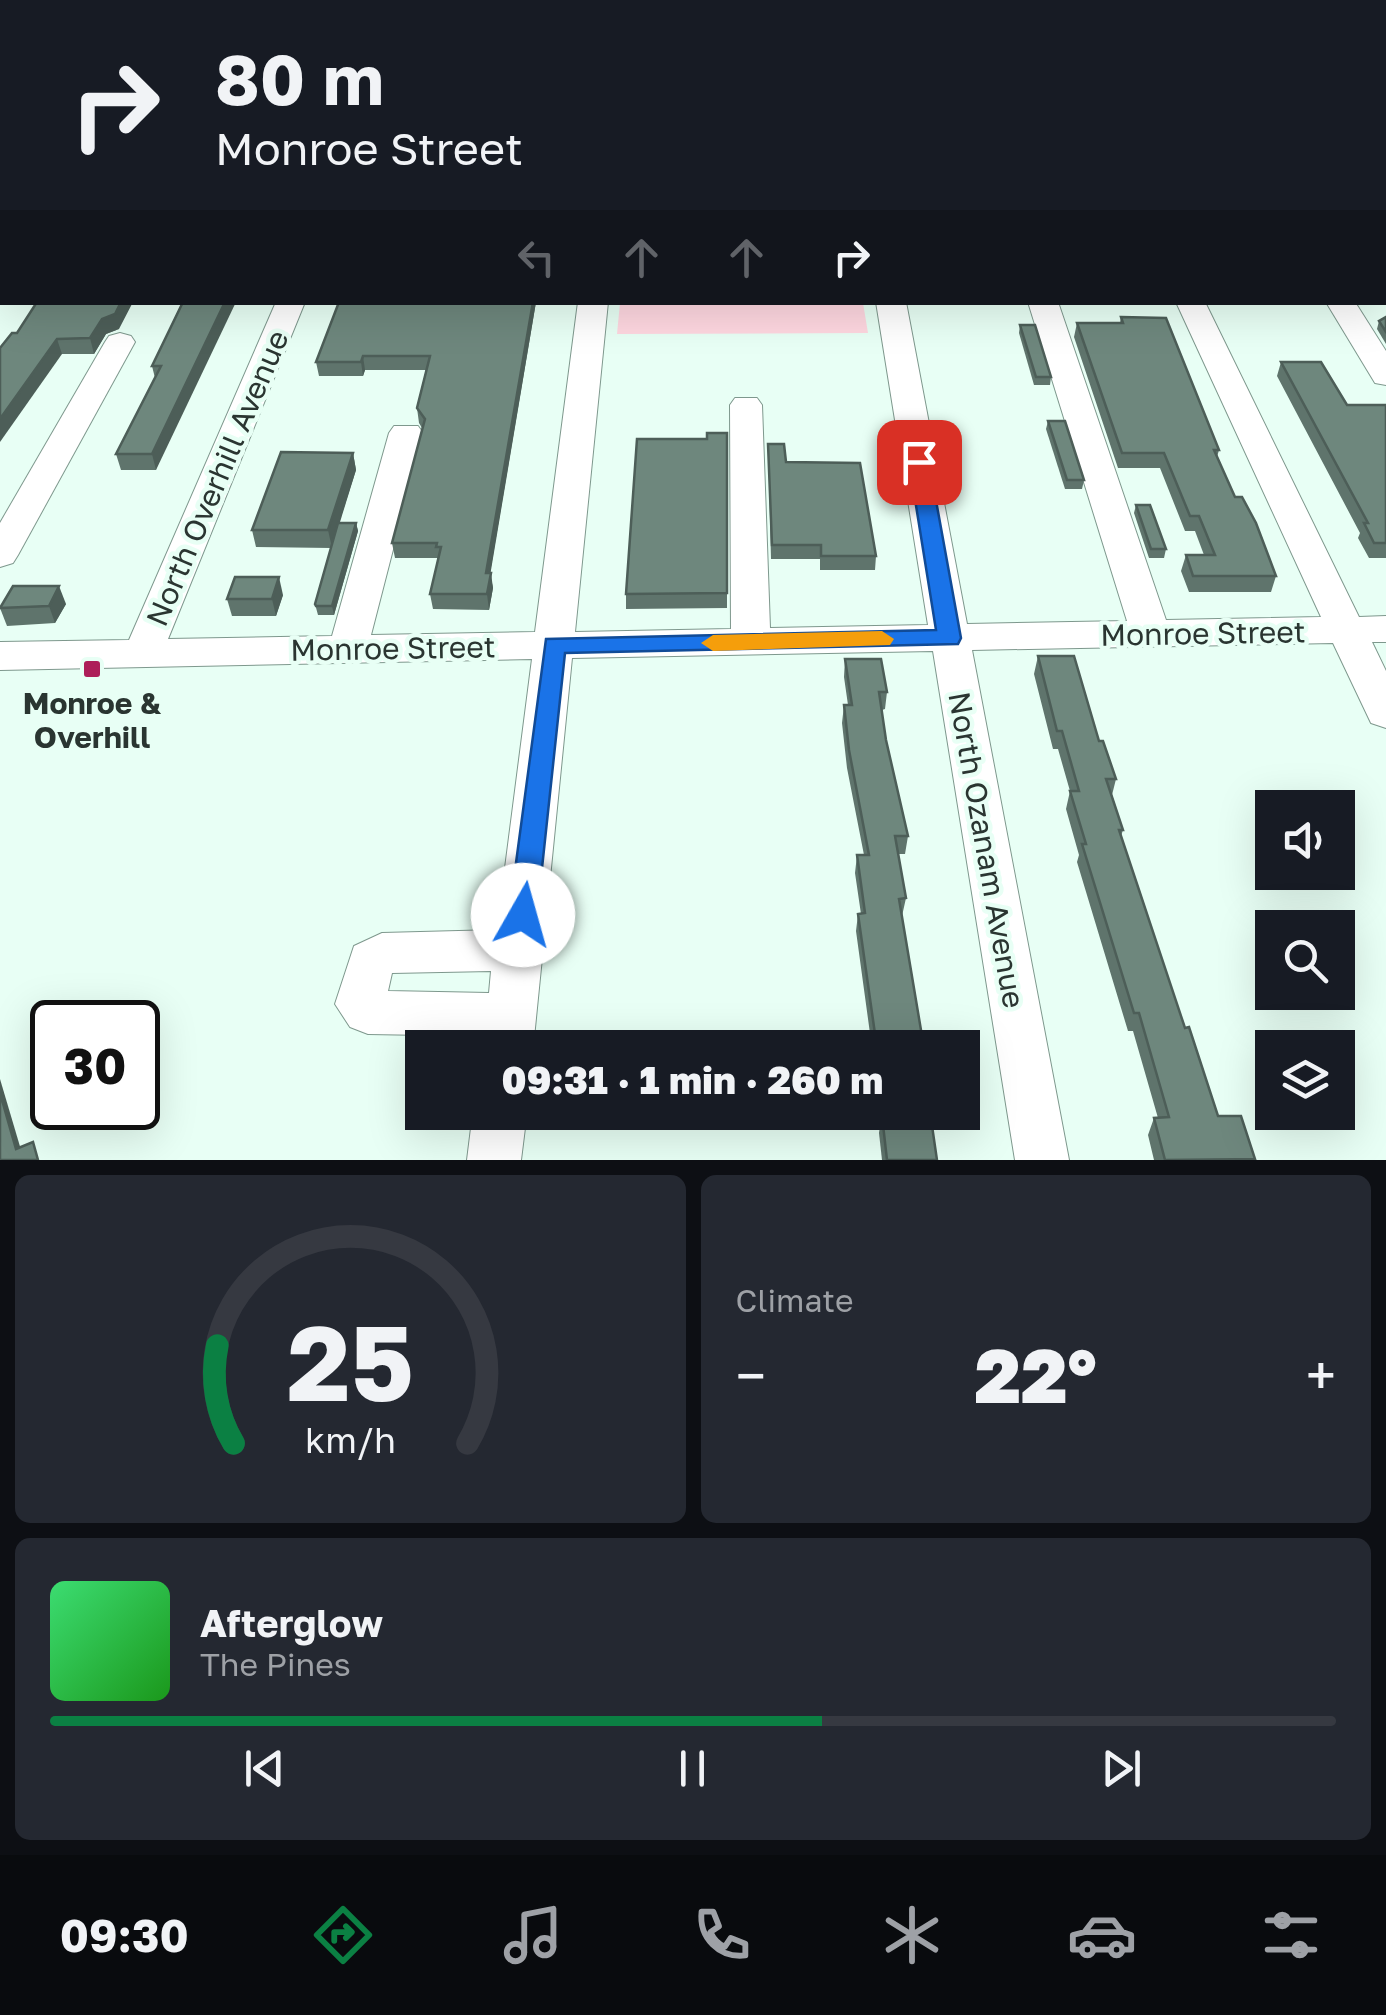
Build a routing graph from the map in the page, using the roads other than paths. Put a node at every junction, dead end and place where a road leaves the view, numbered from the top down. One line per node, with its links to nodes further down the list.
1 (290, 305): 19 (street, North Overhill Avenue)
2 (593, 305): 17 (street)
3 (892, 305): 15 (street, North Ozanam Avenue)
4 (1043, 305): 14 (street)
5 (1191, 305): 13 (street)
6 (1342, 305): 8 (street)
7 (120, 342): 11 (street)
8 (1386, 376)
9 (746, 404): 16 (street)
10 (406, 433): 18 (street)
11 (4, 541)
12 (1386, 629): 13 (street, Monroe Street)
13 (1346, 630): 14 (street, Monroe Street); 21 (street)
14 (1151, 634): 15 (street, Monroe Street)
15 (949, 638): 16 (street, Monroe Street); 27 (street, North Ozanam Avenue)
16 (751, 642): 17 (street, Monroe Street)
17 (554, 645): 18 (street, Monroe Street); 22 (street)
18 (348, 650): 19 (street, Monroe Street)
19 (143, 653): 20 (street, Monroe Street)
20 (0, 656)
21 (1386, 713)
22 (519, 950): 23 (street); 24 (street)
23 (502, 1030)
24 (509, 1030)
25 (498, 1130): 26 (street)
26 (494, 1160)
27 (1042, 1160)

